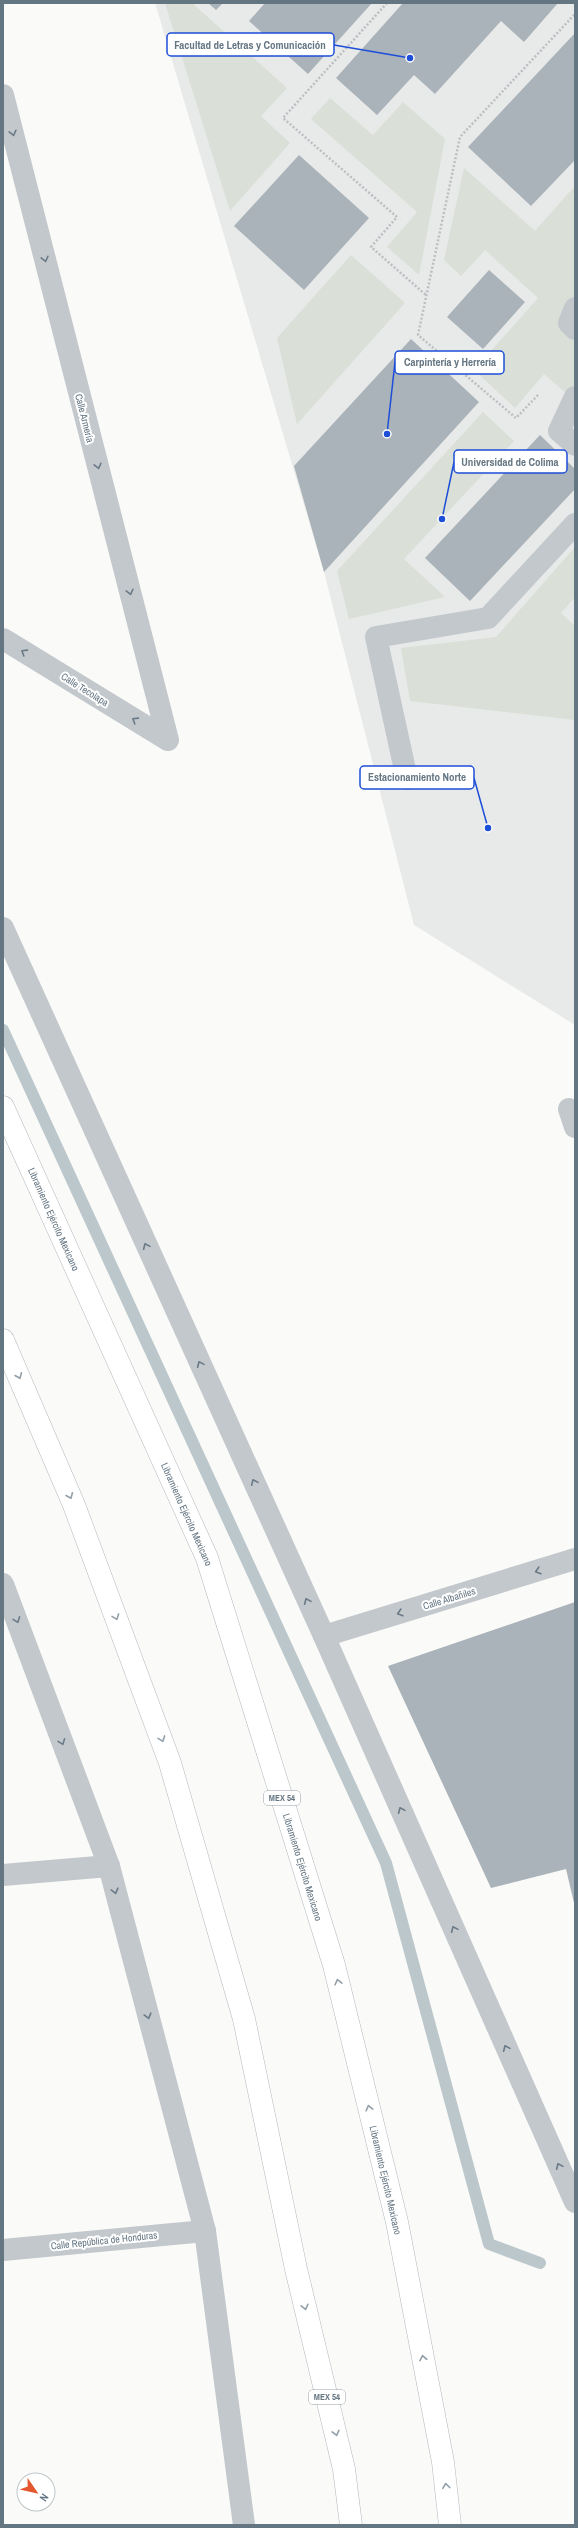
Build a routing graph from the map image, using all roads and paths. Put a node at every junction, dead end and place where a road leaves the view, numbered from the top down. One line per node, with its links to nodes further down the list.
1 (387, 3): 4 (path)
2 (575, 14): 4 (path)
3 (3, 95): 11 (street, Calle Armería, one-way to 11)
4 (426, 295): 7 (path)
5 (575, 308): 6 (street)
6 (575, 329)
7 (572, 404): 8 (street)
8 (575, 445)
9 (575, 524): 12 (street)
10 (3, 639): 11 (street, Calle Tecolapa, one-way to 10)
11 (168, 740)
12 (407, 779)
13 (3, 928): 18 (street, one-way to 13)
14 (3, 1107): 26 (highway, Libramiento Ejército Mexicano / MEX 54, one-way to 14)
15 (3, 1340): 25 (highway, MEX 54, one-way to 25)
16 (575, 1559): 18 (street, Calle Albañiles, one-way to 18)
17 (3, 1584): 19 (street, one-way to 19)
18 (324, 1636): 21 (street, one-way to 18)
19 (109, 1866): 20 (street); 22 (street, one-way to 22)
20 (3, 1875)
21 (575, 2202)
22 (204, 2231): 23 (street, Calle República de Honduras); 24 (street)
23 (3, 2250)
24 (244, 2525)
25 (351, 2525)
26 (450, 2525)

